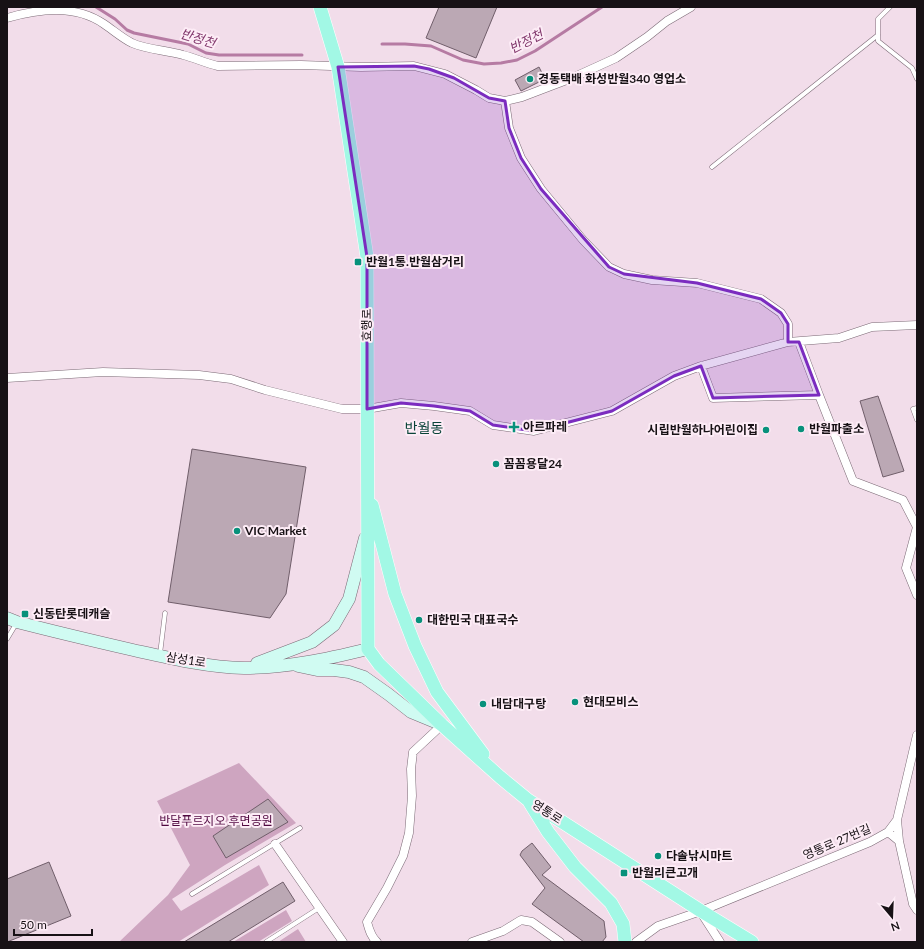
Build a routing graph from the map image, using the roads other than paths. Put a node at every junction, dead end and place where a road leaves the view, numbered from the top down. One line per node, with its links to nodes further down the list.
1 (320, 7): 6 (main road, 효행로)
2 (691, 7): 8 (street)
3 (890, 7): 5 (lane)
4 (7, 18): 6 (street)
5 (878, 34): 7 (lane); 9 (lane)
6 (338, 67): 8 (street); 17 (main road, 효행로)
7 (917, 79)
8 (505, 101): 11 (street)
9 (712, 167)
10 (917, 324): 12 (street)
11 (788, 342): 12 (street); 13 (street)
12 (799, 342): 15 (street)
13 (701, 366): 15 (street); 17 (street)
14 (7, 378): 17 (street)
15 (819, 395): 21 (street)
16 (917, 408): 18 (lane)
17 (367, 409): 19 (main road, 효행로)
18 (917, 420)
19 (367, 485): 20 (main road, 효행로); 32 (main road)
20 (367, 532): 25 (main road, 효행로); 28 (main road)
21 (917, 595)
22 (165, 613): 26 (lane)
23 (12, 620): 24 (lane); 26 (main road, 삼성1로)
24 (7, 639)
25 (368, 649): 27 (main road, 삼성1로); 29 (main road, 영통로)
26 (160, 656): 28 (main road, 삼성1로)
27 (291, 665): 28 (main road, 삼성1로); 29 (main road)
28 (245, 668)
29 (442, 725): 32 (main road, 영통로); 45 (street)
30 (917, 736): 31 (street, 영통로 27번길)
31 (915, 754): 34 (street, 영통로 27번길)
32 (500, 777): 33 (main road, 영통로)
33 (528, 800): 42 (main road, 영통로); 48 (main road)
34 (897, 820): 36 (street, 영통로 27번길); 37 (street)
35 (300, 828): 38 (lane)
36 (888, 832): 37 (street); 42 (street, 영통로 27번길)
37 (899, 841): 41 (street)
38 (275, 844): 39 (lane); 40 (street)
39 (192, 894)
40 (319, 908): 43 (lane); 44 (street)
41 (917, 910)
42 (701, 911): 49 (street, 영통로 27번길); 50 (street); 51 (main road, 영통로)
43 (266, 942)
44 (343, 942)
45 (377, 942)
46 (472, 942): 47 (street)
47 (560, 942)
48 (625, 942)
49 (636, 942)
50 (720, 942)
51 (752, 942)

